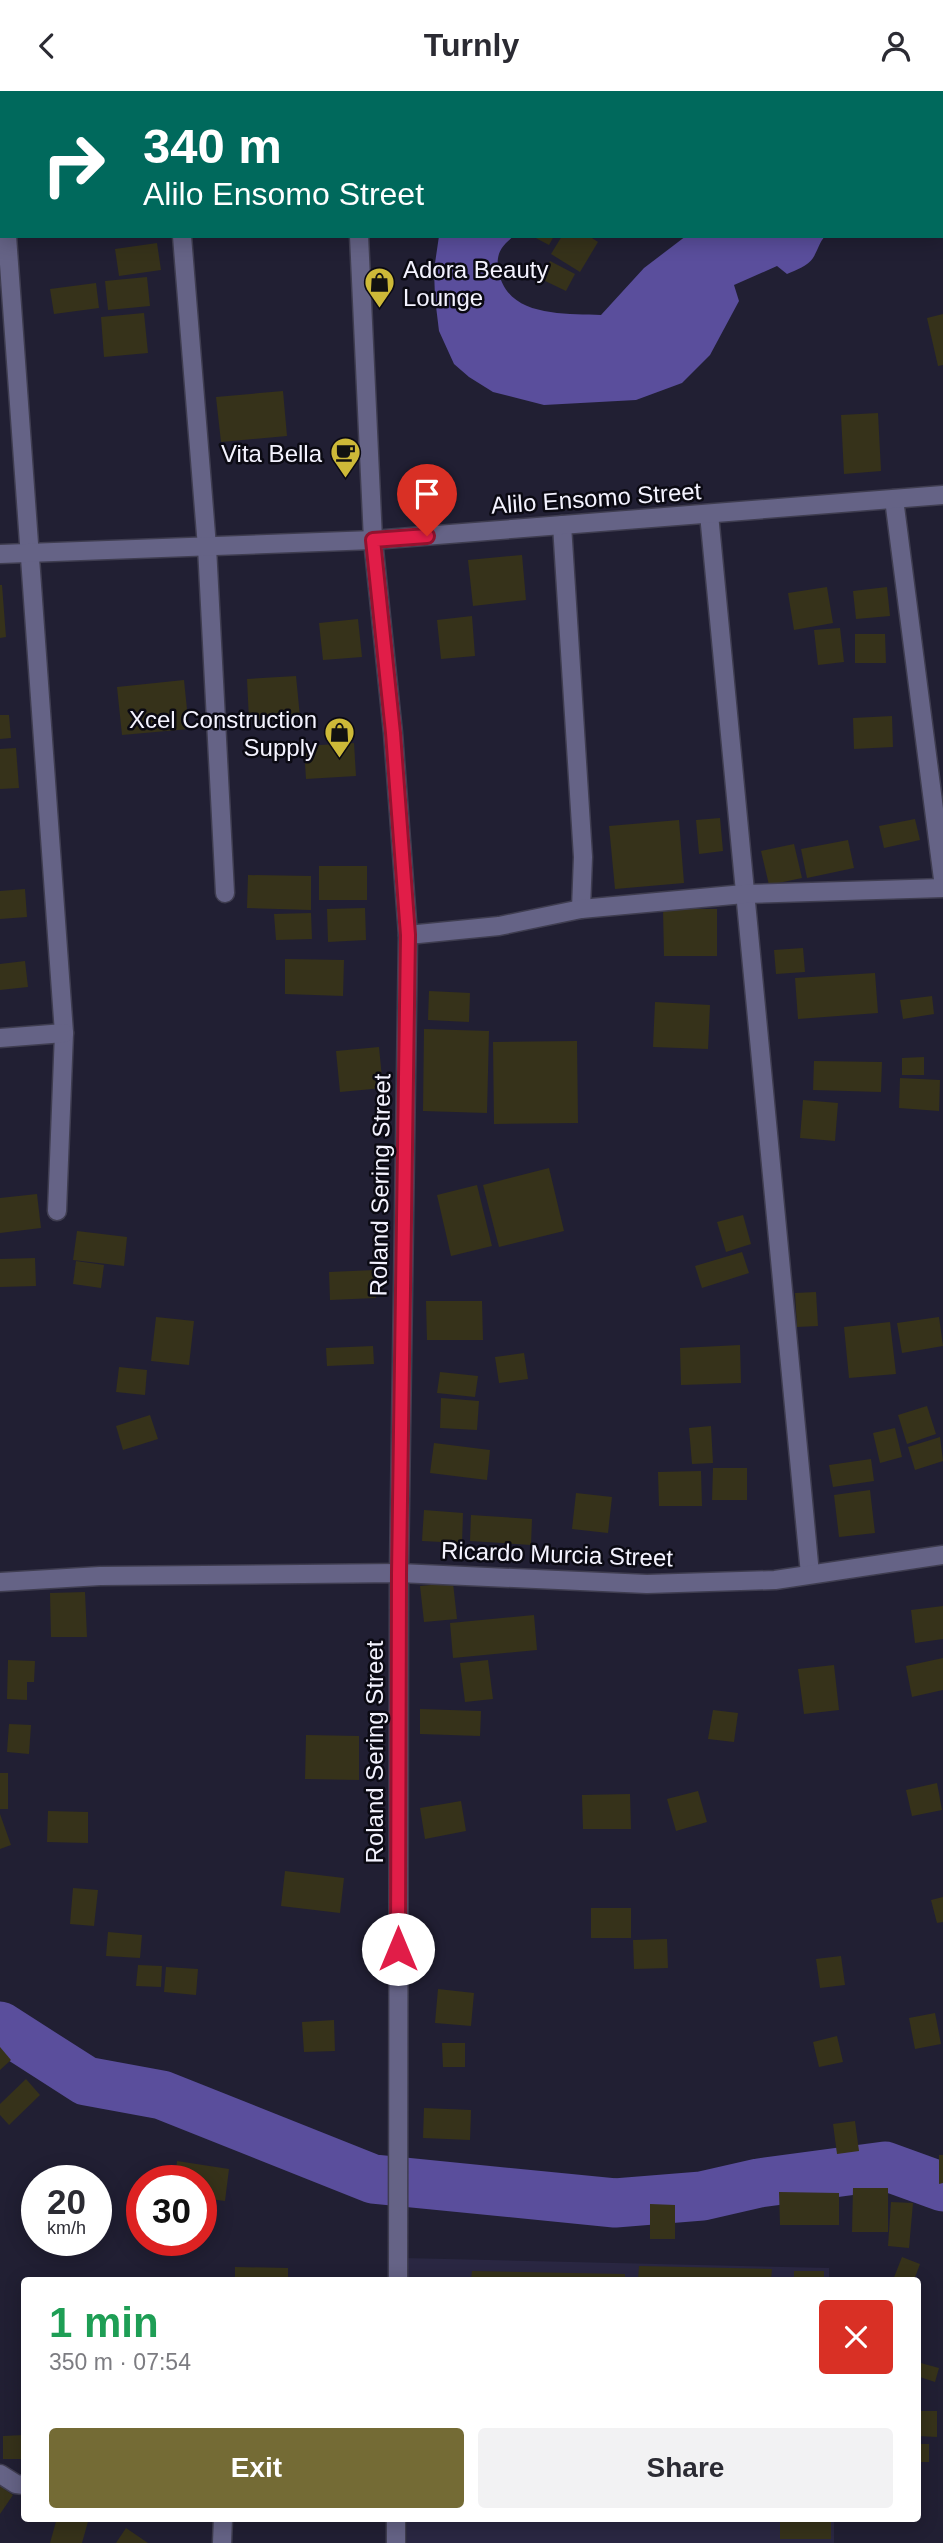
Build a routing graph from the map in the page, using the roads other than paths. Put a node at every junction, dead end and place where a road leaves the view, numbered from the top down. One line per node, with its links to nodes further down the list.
1 (7, 238): 10 (street)
2 (182, 238): 9 (street)
3 (359, 238): 8 (street, Roland Sering Street)
4 (943, 495): 5 (street, Alilo Ensomo Street)
5 (894, 499): 6 (street, Alilo Ensomo Street); 12 (street)
6 (709, 514): 7 (street, Alilo Ensomo Street); 15 (street)
7 (562, 525): 8 (street, Alilo Ensomo Street); 16 (street)
8 (373, 540): 9 (street, Alilo Ensomo Street); 17 (street, Roland Sering Street)
9 (207, 547): 10 (street, Alilo Ensomo Street); 14 (street)
10 (28, 553): 11 (street, Alilo Ensomo Street); 18 (street)
11 (0, 554)
12 (943, 879)
13 (943, 888): 15 (street)
14 (225, 893)
15 (744, 894): 16 (street); 23 (street)
16 (581, 909): 17 (street)
17 (408, 935): 22 (street, Roland Sering Street)
18 (64, 1033): 19 (street); 20 (street)
19 (0, 1038)
20 (57, 1211)
21 (943, 1555): 23 (street, Ricardo Murcia Street)
22 (399, 1573): 23 (street, Ricardo Murcia Street); 24 (street, Ricardo Murcia Street); 25 (street, Roland Sering Street)
23 (810, 1574)
24 (0, 1582)
25 (398, 2276)
26 (0, 2475): 27 (street)
27 (21, 2485)
28 (223, 2522): 30 (street)
29 (396, 2522): 31 (street)
30 (222, 2543)
31 (396, 2543)

